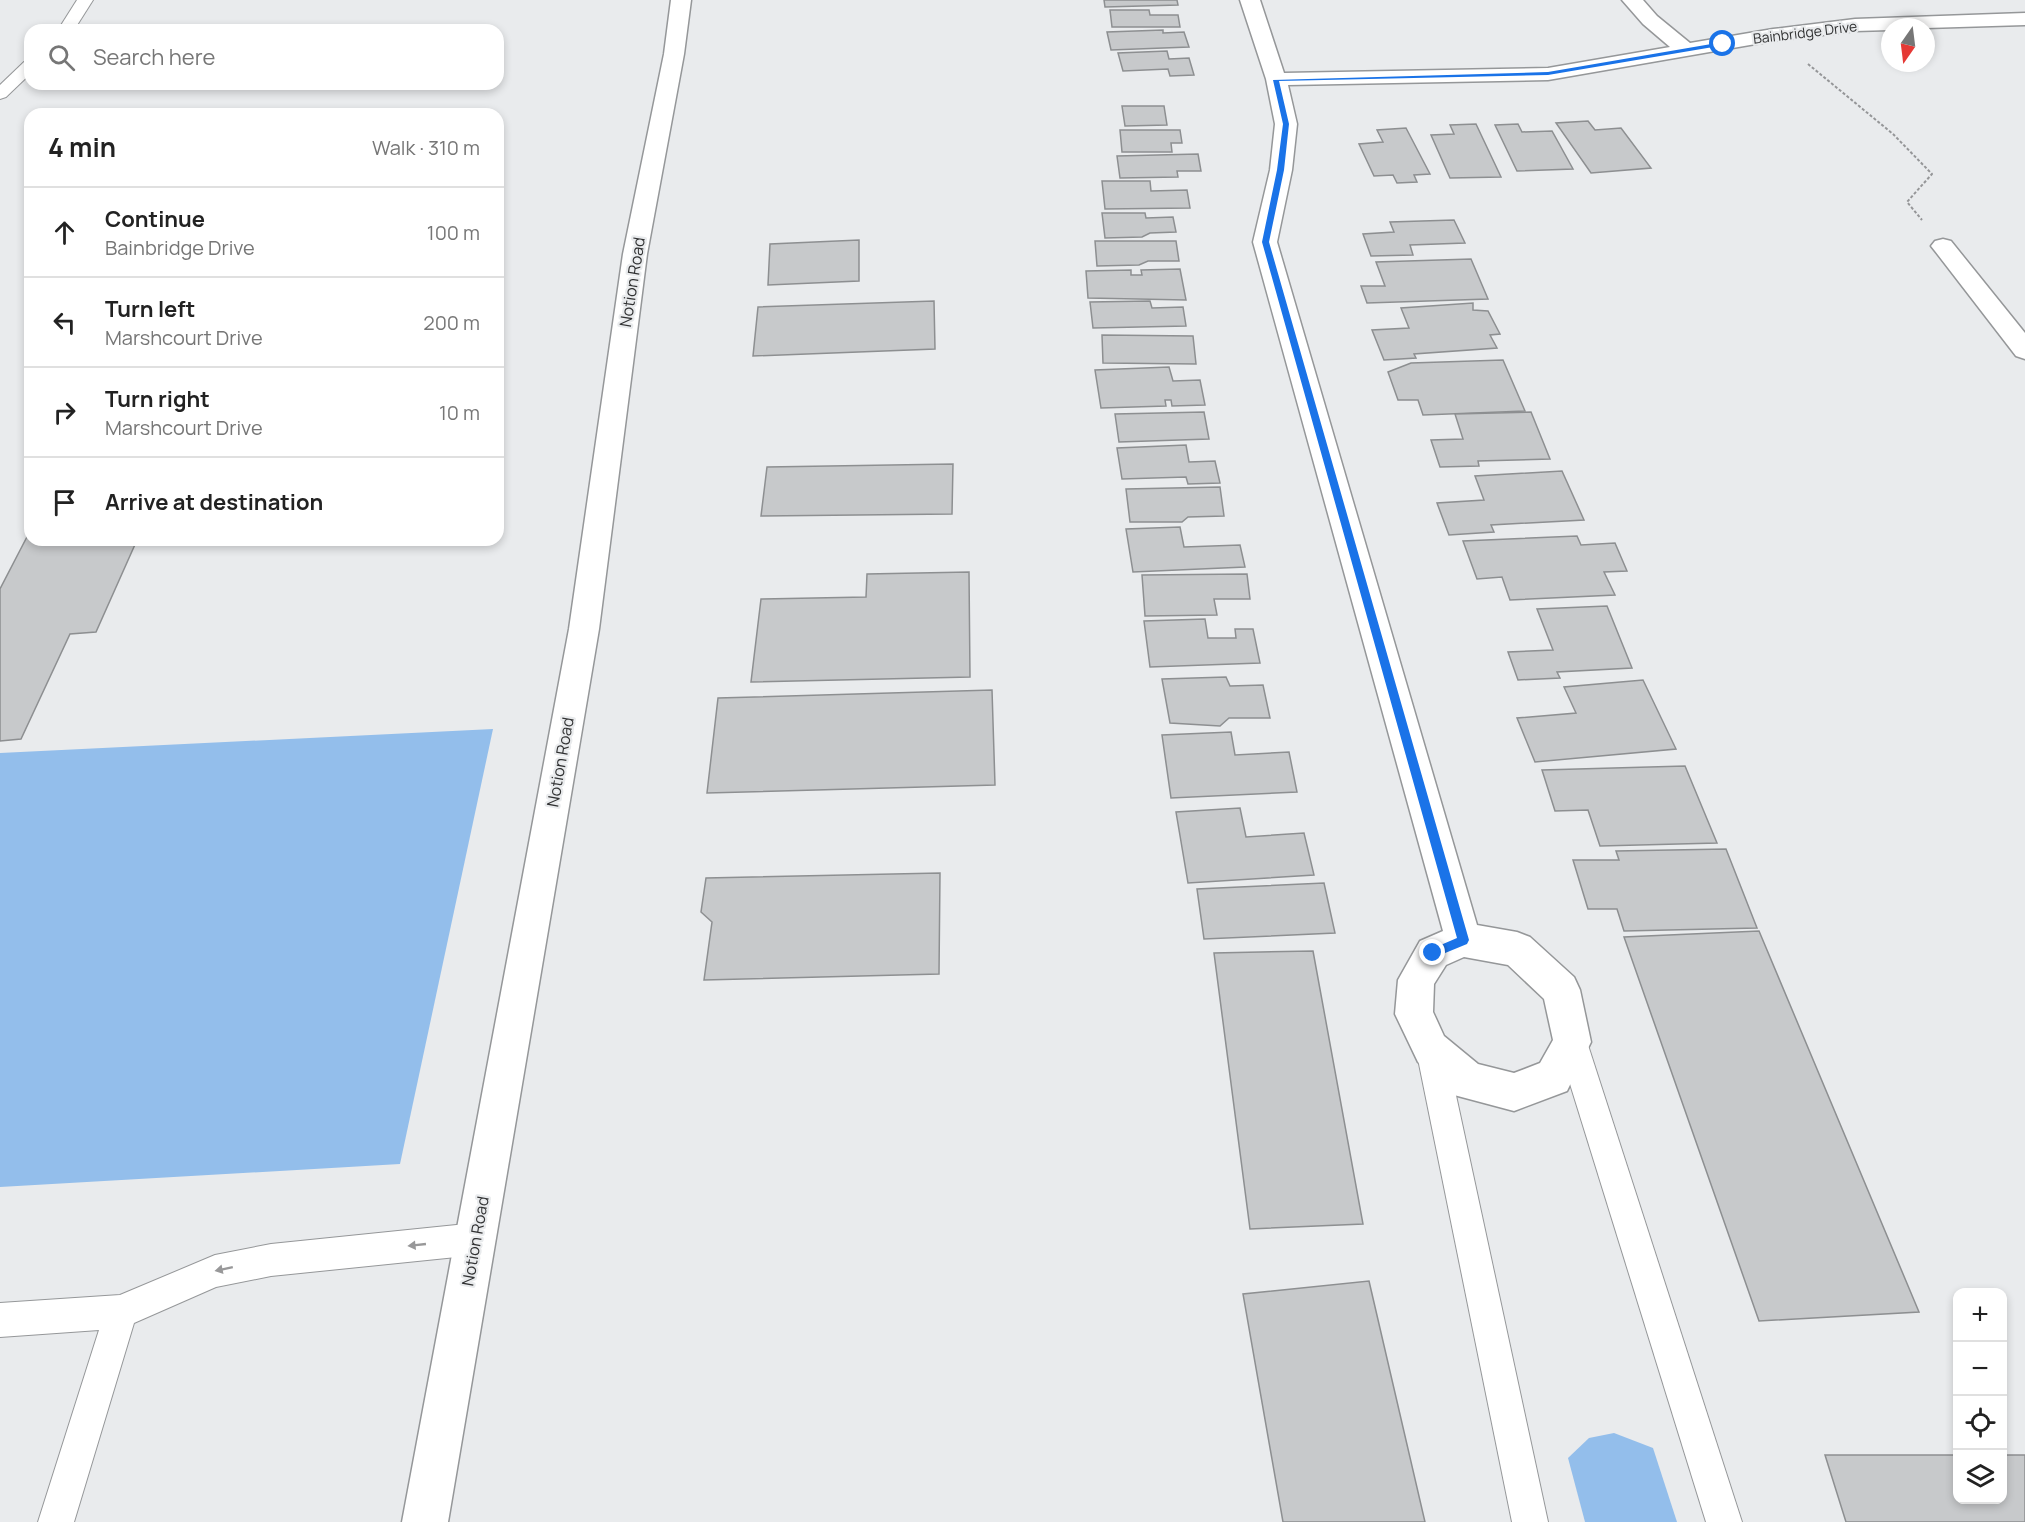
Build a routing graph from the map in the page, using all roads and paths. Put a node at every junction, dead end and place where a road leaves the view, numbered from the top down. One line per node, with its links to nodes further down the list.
1 (85, 0): 7 (lane)
2 (681, 0): 18 (street, Notion Road)
3 (1250, 0): 11 (street)
4 (1632, 0): 9 (street)
5 (2004, 0): 6 (street)
6 (2024, 19): 8 (street, Bainbridge Drive)
7 (70, 24)
8 (1773, 35): 9 (street, Bainbridge Drive); 13 (path)
9 (1686, 50): 11 (street, Bainbridge Drive)
10 (24, 71): 12 (lane)
11 (1276, 80): 15 (street)
12 (0, 94)
13 (1943, 246): 14 (street)
14 (2025, 350)
15 (1463, 940): 16 (street); 17 (street)
16 (1572, 1042): 17 (street); 24 (lane)
17 (1431, 1049): 23 (lane)
18 (476, 1239): 19 (lane, one-way to 19); 22 (street, Notion Road)
19 (122, 1312): 20 (lane); 21 (lane)
20 (0, 1320)
21 (56, 1522)
22 (425, 1522)
23 (1530, 1522)
24 (1724, 1522)

